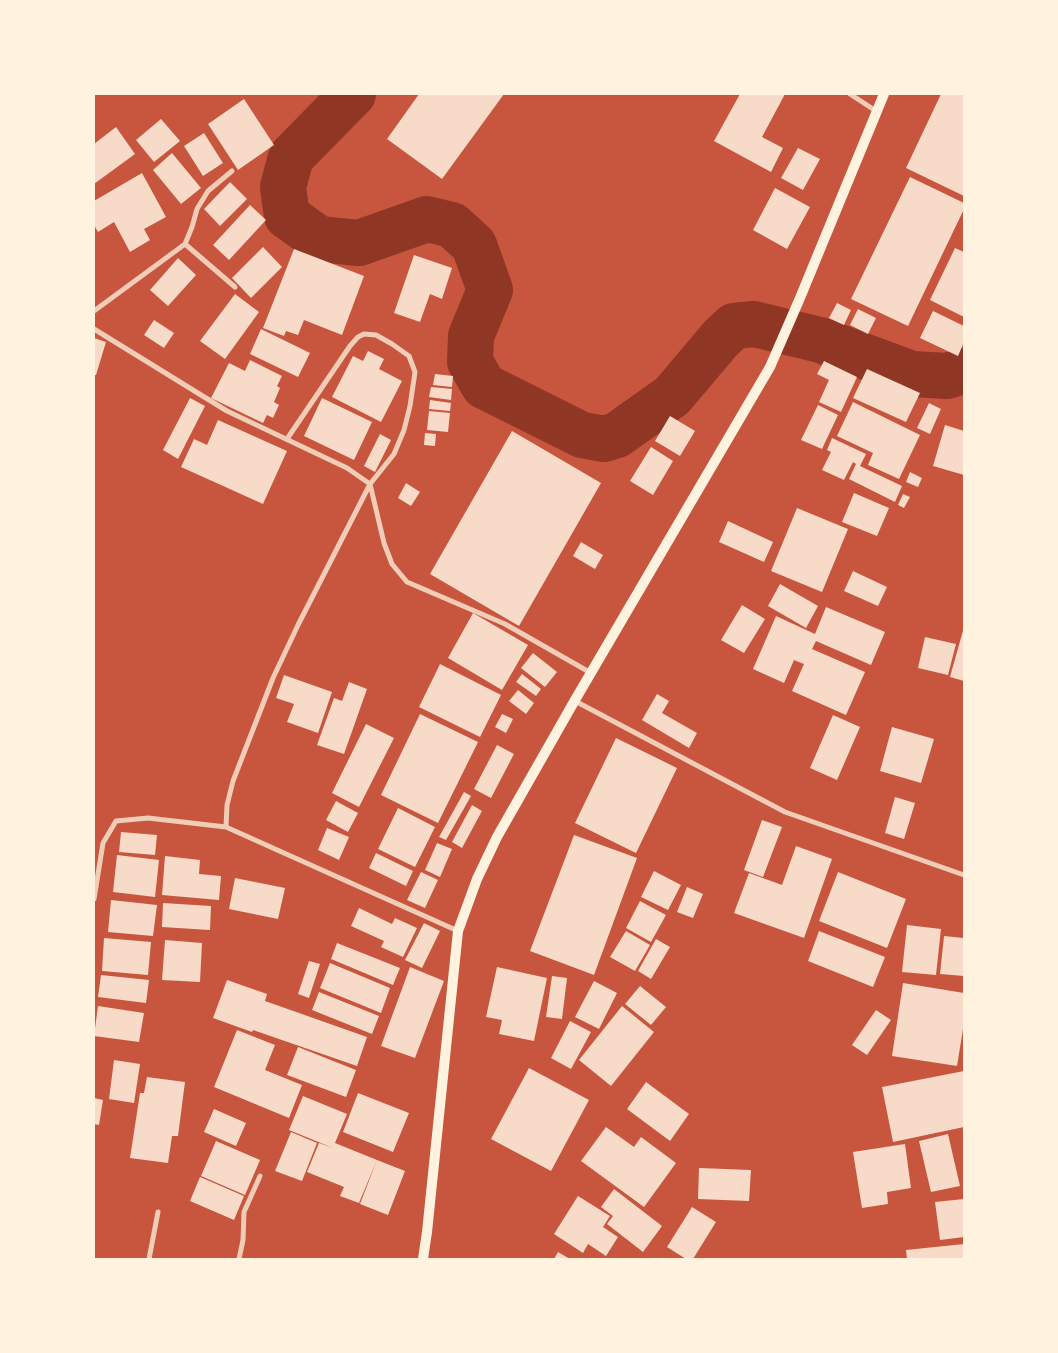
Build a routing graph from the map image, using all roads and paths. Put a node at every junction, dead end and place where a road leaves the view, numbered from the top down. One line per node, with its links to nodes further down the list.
1 (850, 94): 3 (street)
2 (884, 94): 3 (main road)
3 (877, 112): 11 (main road)
4 (232, 172): 5 (street)
5 (185, 244): 6 (street); 7 (street)
6 (234, 287)
7 (94, 311)
8 (94, 330): 9 (street)
9 (287, 440): 10 (street); 10 (street)
10 (370, 484): 11 (street); 13 (street)
11 (591, 673): 12 (main road)
12 (575, 700): 14 (street); 16 (main road)
13 (226, 827): 15 (street); 16 (street)
14 (964, 875)
15 (94, 899)
16 (458, 931): 21 (main road)
17 (260, 1176): 20 (street)
18 (158, 1212): 19 (street)
19 (149, 1259)
20 (239, 1259)
21 (423, 1259)

